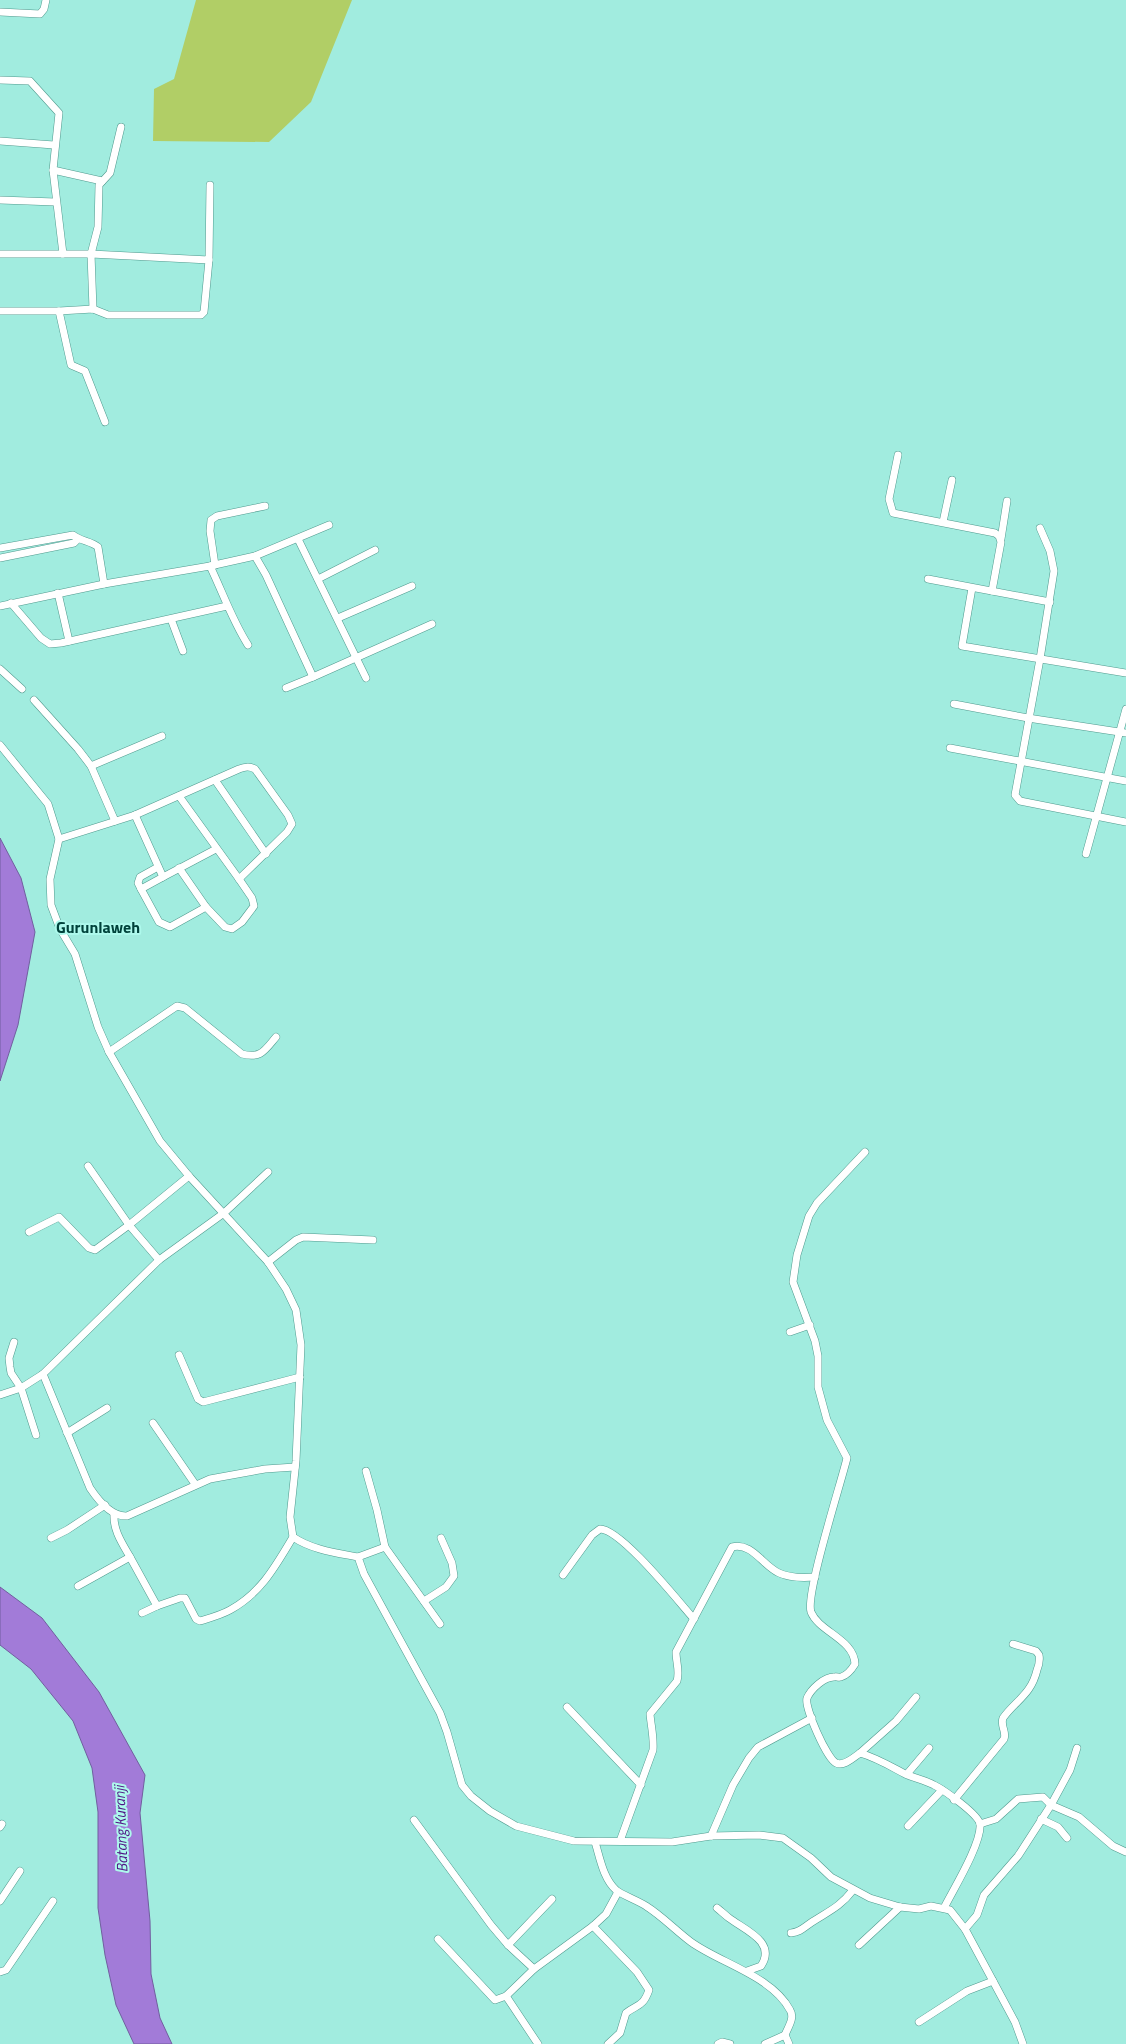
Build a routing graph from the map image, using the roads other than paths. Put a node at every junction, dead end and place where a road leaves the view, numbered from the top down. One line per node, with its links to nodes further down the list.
1 (46, 0): 2 (street)
2 (0, 12)
3 (0, 72): 4 (street)
4 (0, 80): 7 (street)
5 (121, 126): 9 (street)
6 (0, 142): 7 (street)
7 (54, 145): 8 (street)
8 (52, 170): 9 (street); 12 (street)
9 (102, 181): 15 (street)
10 (210, 185): 16 (street)
11 (0, 200): 12 (street)
12 (55, 202): 14 (street)
13 (0, 254): 14 (street)
14 (63, 254): 15 (street)
15 (91, 254): 16 (street); 17 (street)
16 (209, 260): 17 (street)
17 (93, 310): 19 (street)
18 (0, 311): 19 (street)
19 (59, 312): 20 (street)
20 (105, 422)
21 (898, 455): 25 (street)
22 (952, 480): 25 (street)
23 (1007, 501): 29 (street)
24 (265, 506): 37 (street)
25 (943, 522): 29 (street)
26 (329, 524): 28 (street)
27 (1040, 528): 45 (street)
28 (298, 539): 35 (street); 39 (street)
29 (1001, 539): 43 (street)
30 (77, 540): 31 (street); 34 (street); 40 (street)
31 (17, 544): 32 (street); 34 (street)
32 (0, 548)
33 (375, 550): 39 (street)
34 (19, 554): 36 (street)
35 (255, 556): 37 (street); 59 (street)
36 (0, 558)
37 (213, 565): 40 (street); 48 (street)
38 (928, 578): 42 (street)
39 (318, 580): 49 (street)
40 (104, 584): 44 (street)
41 (412, 586): 49 (street)
42 (972, 588): 43 (street); 56 (street)
43 (992, 591): 45 (street)
44 (58, 593): 46 (street); 52 (street)
45 (1050, 602): 56 (street)
46 (10, 604): 47 (street); 52 (street)
47 (0, 606)
48 (227, 606): 50 (street); 53 (street)
49 (338, 618): 55 (street)
50 (171, 619): 52 (street); 54 (street)
51 (432, 624): 55 (street)
52 (69, 641)
53 (248, 645)
54 (183, 651)
55 (355, 658): 59 (street); 60 (street)
56 (1040, 659): 58 (street); 66 (street)
57 (0, 669): 62 (street)
58 (1126, 673)
59 (313, 677): 61 (street)
60 (366, 678)
61 (286, 688)
62 (22, 689)
63 (34, 700): 72 (street)
64 (954, 704): 66 (street)
65 (1126, 709): 67 (street)
66 (1028, 718): 67 (street); 71 (street)
67 (1123, 732): 73 (street)
68 (162, 736): 72 (street)
69 (0, 746): 81 (street)
70 (950, 748): 71 (street)
71 (1020, 760): 73 (street); 78 (street)
72 (91, 766): 79 (street)
73 (1107, 777): 75 (street); 78 (street)
74 (215, 780): 76 (street); 83 (street); 83 (street)
75 (1126, 780)
76 (179, 796): 77 (street); 82 (street)
77 (135, 814): 79 (street); 85 (street)
78 (1096, 815): 80 (street); 84 (street)
79 (115, 821): 81 (street)
80 (1126, 822)
81 (59, 839): 92 (street)
82 (216, 849): 86 (street); 88 (street)
83 (266, 854): 88 (street)
84 (1086, 854)
85 (158, 867): 87 (street); 89 (street)
86 (179, 868): 87 (street); 90 (street)
87 (163, 877): 89 (street)
88 (239, 879): 90 (street)
89 (141, 889): 90 (street)
90 (206, 907)
91 (276, 1037): 92 (street)
92 (109, 1052): 96 (street)
93 (865, 1152): 103 (street)
94 (88, 1166): 98 (street)
95 (268, 1172): 97 (street)
96 (189, 1176): 97 (street); 98 (street)
97 (224, 1213): 101 (street); 102 (street)
98 (129, 1225): 99 (street); 101 (street)
99 (29, 1232)
100 (374, 1240): 102 (street)
101 (159, 1260): 107 (street)
102 (268, 1262): 108 (street)
103 (810, 1326): 104 (street); 127 (street)
104 (790, 1332)
105 (14, 1342): 109 (street)
106 (178, 1355): 108 (street)
107 (43, 1374): 109 (street); 113 (street)
108 (300, 1377): 115 (street)
109 (22, 1388): 110 (street); 114 (street)
110 (0, 1395)
111 (107, 1408): 113 (street)
112 (153, 1423): 117 (street)
113 (67, 1433): 118 (street)
114 (36, 1434)
115 (295, 1467): 117 (street); 120 (street)
116 (366, 1471): 123 (street)
117 (195, 1484): 119 (street)
118 (105, 1505): 119 (street); 121 (street)
119 (114, 1514): 125 (street)
120 (293, 1537): 124 (street); 130 (street)
121 (51, 1538)
122 (441, 1538): 129 (street)
123 (385, 1546): 124 (street); 129 (street)
124 (358, 1557): 153 (street)
125 (130, 1558): 128 (street); 130 (street)
126 (563, 1575): 132 (street)
127 (815, 1577): 132 (street); 137 (street)
128 (78, 1586)
129 (424, 1601): 133 (street)
130 (157, 1606): 131 (street)
131 (142, 1613)
132 (694, 1619): 142 (street)
133 (440, 1624)
134 (1013, 1644): 144 (street)
135 (916, 1697): 140 (street)
136 (567, 1706): 142 (street)
137 (812, 1718): 140 (street); 150 (street)
138 (929, 1748): 141 (street)
139 (1077, 1748): 145 (street)
140 (860, 1753): 141 (street)
141 (907, 1774): 143 (street)
142 (641, 1785): 152 (street)
143 (942, 1790): 144 (street); 149 (street)
144 (954, 1800): 148 (street)
145 (1051, 1804): 146 (street); 148 (street); 154 (street)
146 (1042, 1819): 151 (street); 165 (street)
147 (414, 1820): 168 (street)
148 (980, 1824): 163 (street)
149 (908, 1826)
150 (711, 1836): 152 (street); 156 (street)
151 (1067, 1838)
152 (620, 1841): 153 (street)
153 (595, 1842): 157 (street)
154 (1126, 1852)
155 (20, 1871): 159 (street)
156 (853, 1890): 161 (street); 166 (street)
157 (618, 1892): 164 (street); 171 (street)
158 (552, 1899): 168 (street)
159 (0, 1901)
160 (53, 1902): 172 (street)
161 (900, 1907): 163 (street); 169 (street)
162 (717, 1908): 171 (street)
163 (944, 1908): 165 (street)
164 (593, 1926): 170 (street); 178 (street)
165 (964, 1929): 173 (street)
166 (791, 1933)
167 (438, 1938): 174 (street)
168 (508, 1945): 170 (street)
169 (860, 1945)
170 (534, 1969): 174 (street)
171 (746, 1971): 176 (street)
172 (0, 1972)
173 (993, 1981): 175 (street); 183 (street)
174 (506, 1996): 177 (street)
175 (919, 2022)
176 (785, 2035): 181 (street); 182 (street)
177 (538, 2044)
178 (608, 2044)
179 (718, 2044): 180 (street)
180 (730, 2044)
181 (765, 2044)
182 (789, 2044)
183 (1023, 2044)

